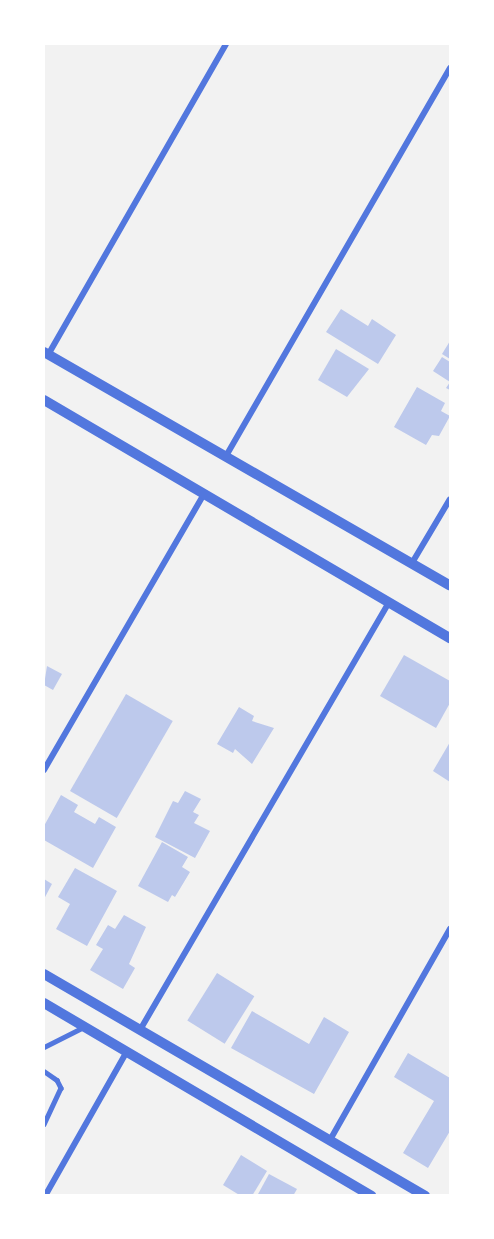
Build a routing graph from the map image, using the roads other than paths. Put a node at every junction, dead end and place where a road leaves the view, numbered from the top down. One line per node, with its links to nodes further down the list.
1 (226, 44): 3 (street)
2 (450, 68): 5 (street)
3 (46, 353): 5 (street)
4 (44, 399): 6 (street)
5 (226, 456): 8 (street)
6 (204, 494): 10 (street); 12 (street)
7 (450, 499): 8 (street)
8 (412, 563): 9 (street)
9 (450, 585)
10 (389, 602): 11 (street); 17 (street)
11 (450, 638)
12 (44, 770)
13 (450, 929): 22 (street)
14 (44, 974): 17 (street)
15 (44, 1003): 16 (street)
16 (84, 1027): 18 (lane); 19 (street)
17 (140, 1030): 22 (street)
18 (44, 1047)
19 (127, 1051): 23 (street); 24 (street)
20 (44, 1071): 21 (lane)
21 (44, 1124)
22 (330, 1140): 26 (street)
23 (359, 1192): 25 (street)
24 (45, 1196)
25 (371, 1196)
26 (425, 1196)

